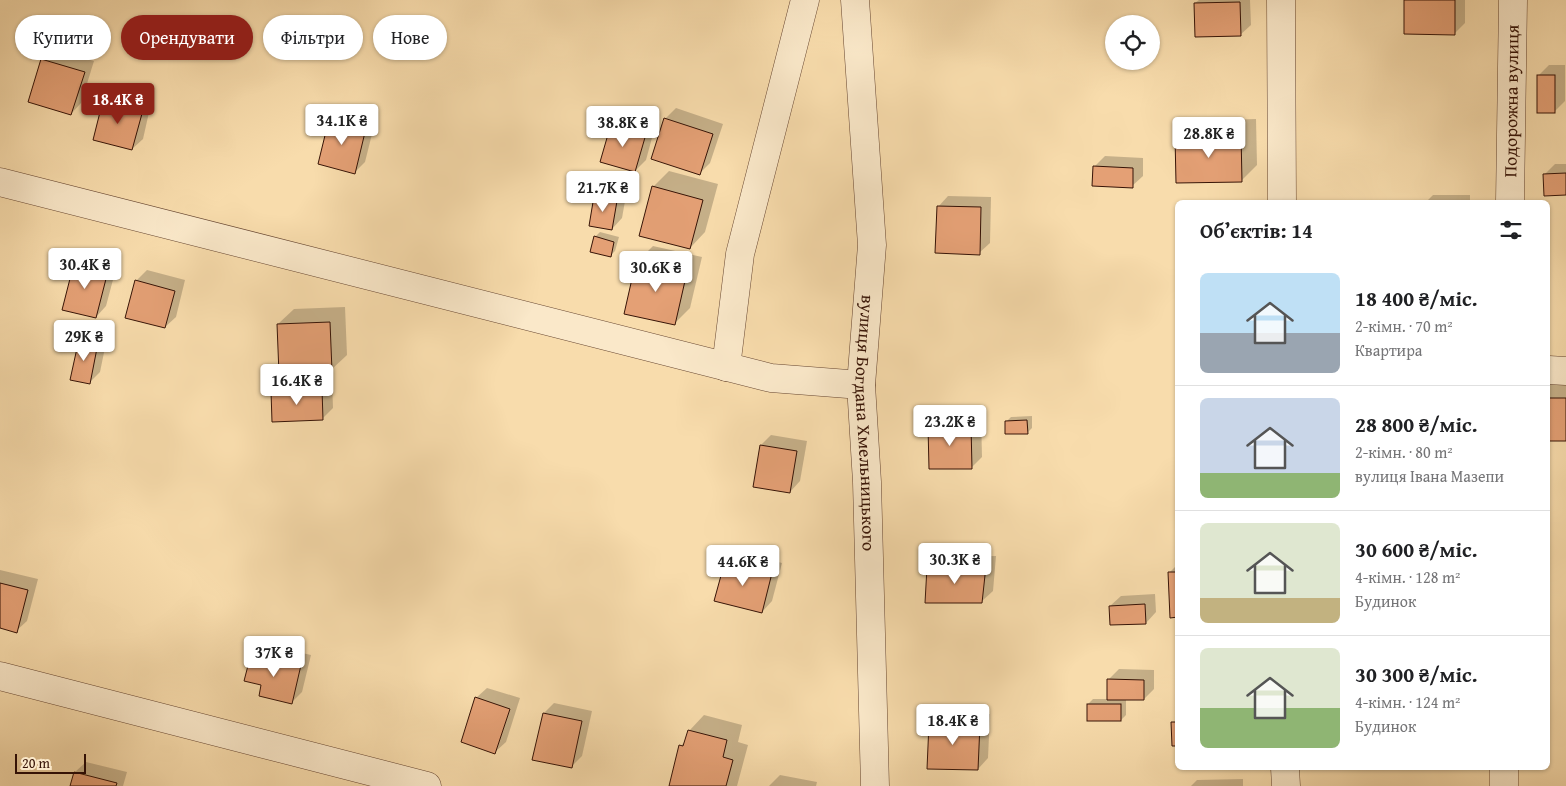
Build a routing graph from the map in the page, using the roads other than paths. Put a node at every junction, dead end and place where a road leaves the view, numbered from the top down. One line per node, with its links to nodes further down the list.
1 (805, 0): 8 (street)
2 (855, 0): 9 (street, вулиця Богдана Хмельницького)
3 (1280, 0): 6 (street)
4 (1513, 0): 7 (street, Подорожна вулиця)
5 (0, 182): 8 (street)
6 (1282, 200)
7 (1510, 200)
8 (726, 367): 9 (street)
9 (861, 385): 14 (street, вулиця Богдана Хмельницького)
10 (0, 676): 13 (street)
11 (1286, 770): 15 (street)
12 (1504, 770): 16 (street)
13 (427, 786)
14 (875, 786)
15 (1286, 786)
16 (1504, 786)

